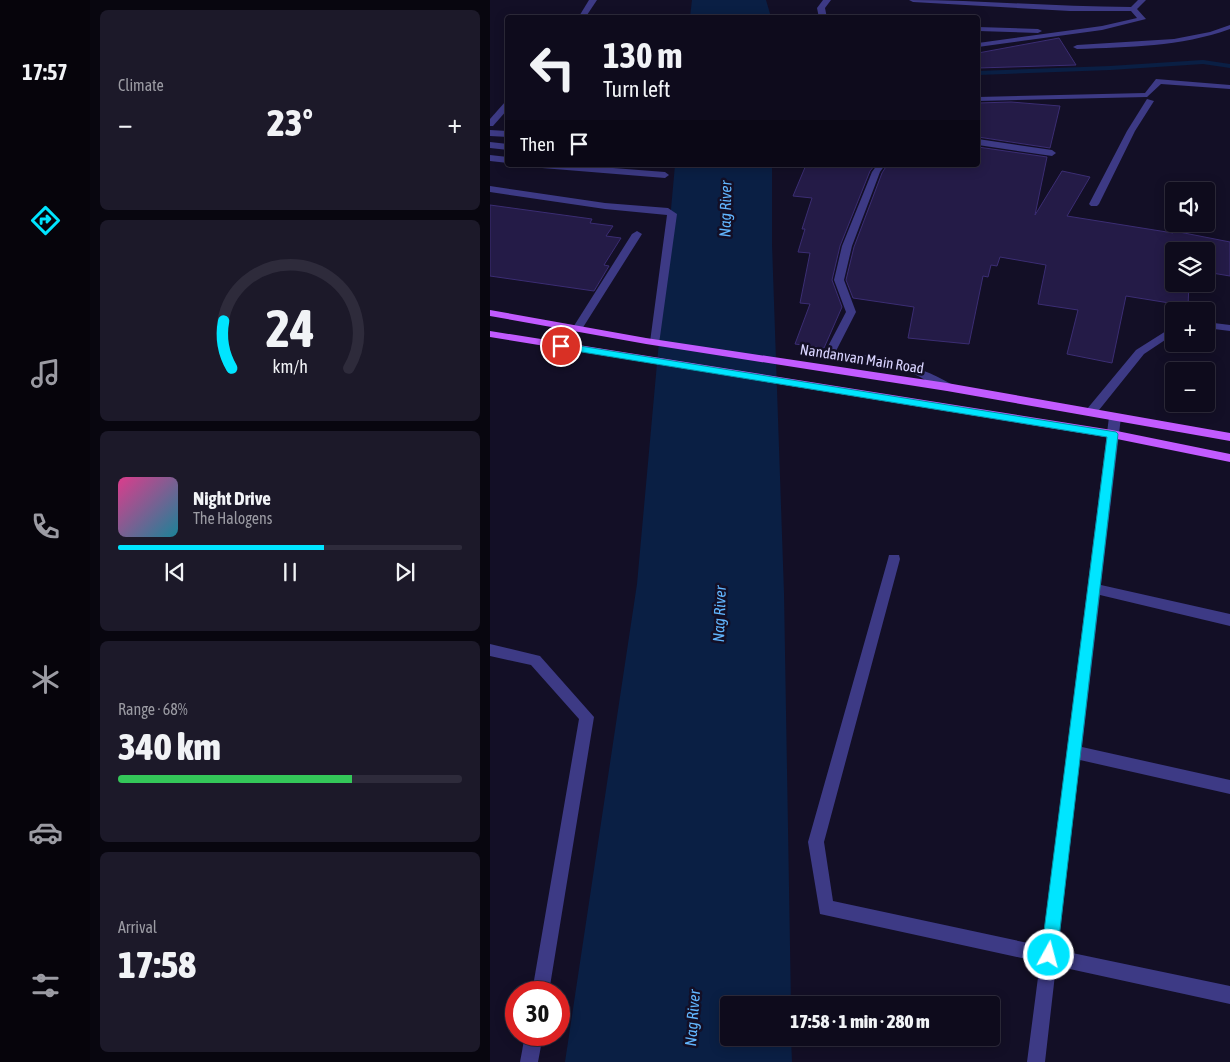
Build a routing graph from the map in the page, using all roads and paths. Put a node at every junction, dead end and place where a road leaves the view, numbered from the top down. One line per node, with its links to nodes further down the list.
1 (593, 0): 6 (street)
2 (827, 0): 7 (street)
3 (913, 0): 5 (street)
4 (1142, 0): 5 (street)
5 (1133, 8): 10 (street)
6 (582, 15)
7 (822, 15)
8 (1230, 27): 12 (street)
9 (980, 29): 10 (street)
10 (1071, 32): 11 (street)
11 (980, 45)
12 (1077, 47)
13 (1230, 87): 14 (street)
14 (980, 99)
15 (1150, 100): 30 (street)
16 (505, 107): 17 (street)
17 (490, 124)
18 (490, 133): 19 (street)
19 (505, 134)
20 (980, 142): 23 (street)
21 (490, 145): 22 (street)
22 (505, 146)
23 (1052, 153)
24 (490, 158): 25 (street)
25 (505, 160)
26 (567, 167): 28 (street)
27 (880, 167): 39 (street)
28 (665, 175)
29 (490, 189): 38 (street)
30 (1094, 204)
31 (637, 234): 35 (street)
32 (490, 313): 35 (main road, Nandanvan Main Road)
33 (1215, 326): 34 (street)
34 (1230, 328)
35 (577, 329): 38 (main road, Nandanvan Main Road)
36 (490, 334): 42 (main road)
37 (1165, 335): 40 (street)
38 (651, 342): 39 (main road, Nandanvan Main Road)
39 (947, 387): 40 (main road, Nandanvan Main Road)
40 (1091, 412): 41 (main road, Nandanvan Main Road)
41 (1114, 416): 42 (street); 43 (main road, Nandanvan Main Road)
42 (1112, 434): 44 (main road); 46 (street)
43 (1230, 436)
44 (1230, 458)
45 (894, 559): 51 (street)
46 (1095, 589): 47 (street); 49 (street)
47 (1230, 620)
48 (490, 650): 52 (street)
49 (1074, 752): 50 (street); 51 (street)
50 (1230, 787)
51 (1049, 955): 53 (street); 56 (street)
52 (543, 981)
53 (1230, 996)
54 (532, 1046): 55 (street)
55 (529, 1062)
56 (1036, 1062)

